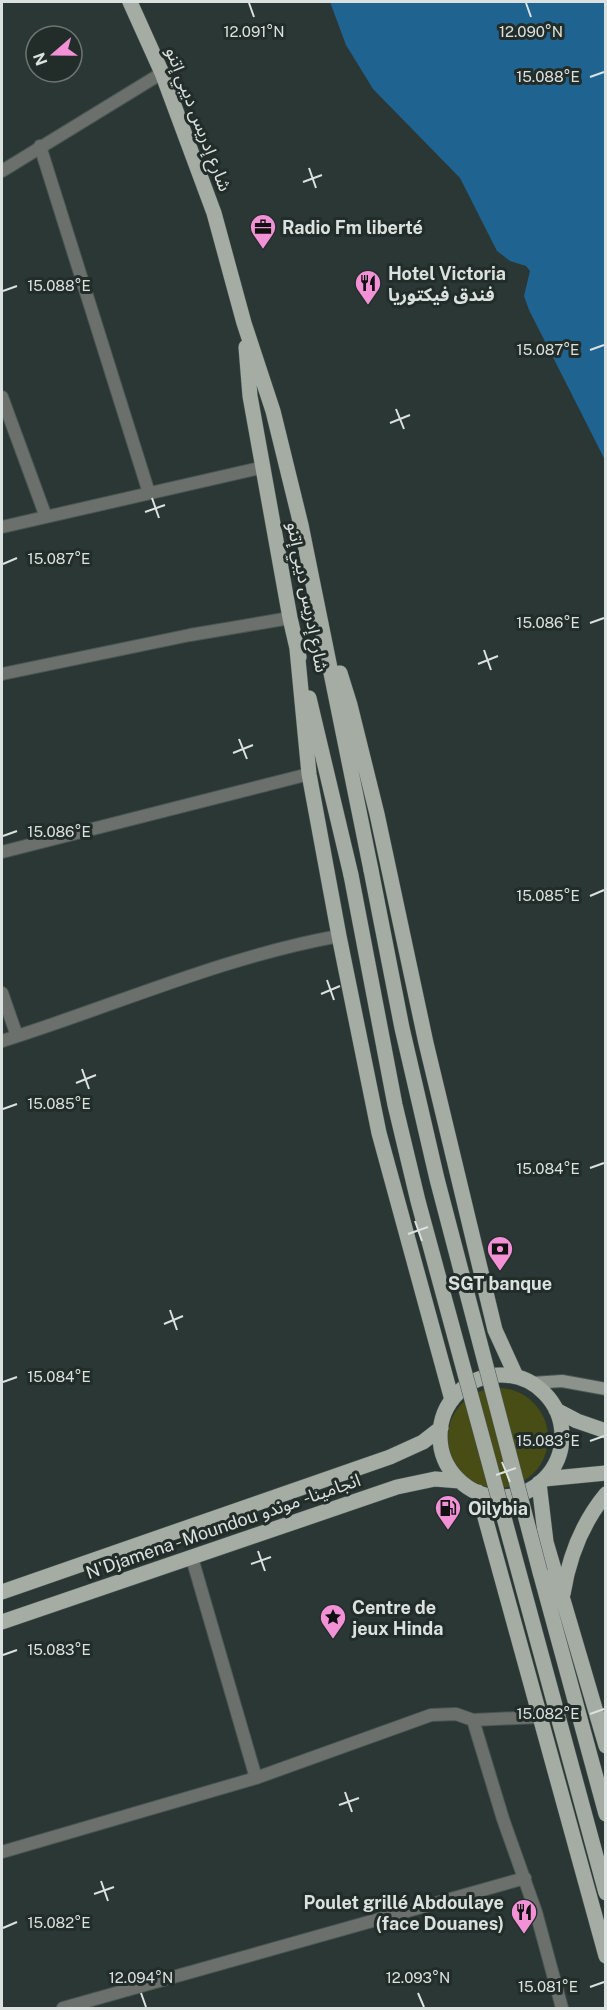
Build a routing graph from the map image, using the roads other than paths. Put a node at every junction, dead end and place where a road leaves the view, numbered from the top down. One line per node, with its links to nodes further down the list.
1 (130, 2): 2 (main road, شارع إدريس ديبي إتنو)
2 (162, 73): 3 (street); 5 (main road, شارع إدريس ديبي إتنو)
3 (40, 146): 4 (street); 8 (street)
4 (2, 171)
5 (244, 323): 7 (main road, شارع إدريس ديبي إتنو); 12 (main road, شارع إدريس ديبي إتنو)
6 (2, 397): 9 (street)
7 (264, 467): 8 (street); 11 (main road, شارع إدريس ديبي إتنو)
8 (149, 493): 9 (street)
9 (46, 517): 10 (street)
10 (2, 527)
11 (290, 618): 13 (main road, شارع إدريس ديبي إتنو); 14 (street)
12 (326, 643): 21 (main road); 41 (main road, شارع إدريس ديبي إتنو, bridge)
13 (297, 649): 15 (main road); 44 (main road, شارع إدريس ديبي إتنو, bridge)
14 (2, 674)
15 (309, 774): 16 (street); 17 (main road)
16 (2, 852)
17 (339, 936): 19 (street); 24 (main road)
18 (2, 993): 19 (street)
19 (17, 1036): 20 (street)
20 (2, 1041)
21 (516, 1376): 22 (main road); 24 (main road)
22 (532, 1383): 23 (main road); 25 (main road)
23 (606, 1389)
24 (452, 1400): 26 (main road)
25 (556, 1410): 27 (main road); 30 (main road)
26 (441, 1428): 29 (main road); 34 (main road, N'Djamena - Moundou انجامينا - موندو)
27 (606, 1431)
28 (606, 1473): 30 (main road)
29 (460, 1481): 31 (main road); 33 (main road, N'Djamena - Moundou انجامينا - موندو)
30 (542, 1481): 31 (main road); 35 (main road)
31 (478, 1492): 37 (main road)
32 (606, 1494): 35 (main road)
33 (192, 1558): 36 (main road, N'Djamena - Moundou انجامينا - موندو); 40 (street)
34 (2, 1592)
35 (562, 1597): 39 (main road)
36 (2, 1622)
37 (538, 1717): 38 (street); 45 (main road)
38 (473, 1720): 40 (street); 43 (street)
39 (606, 1746)
40 (256, 1778): 42 (street)
41 (606, 1814)
42 (2, 1852)
43 (525, 1878): 46 (street); 47 (street)
44 (606, 1893)
45 (606, 1956)
46 (63, 2008)
47 (562, 2008)

